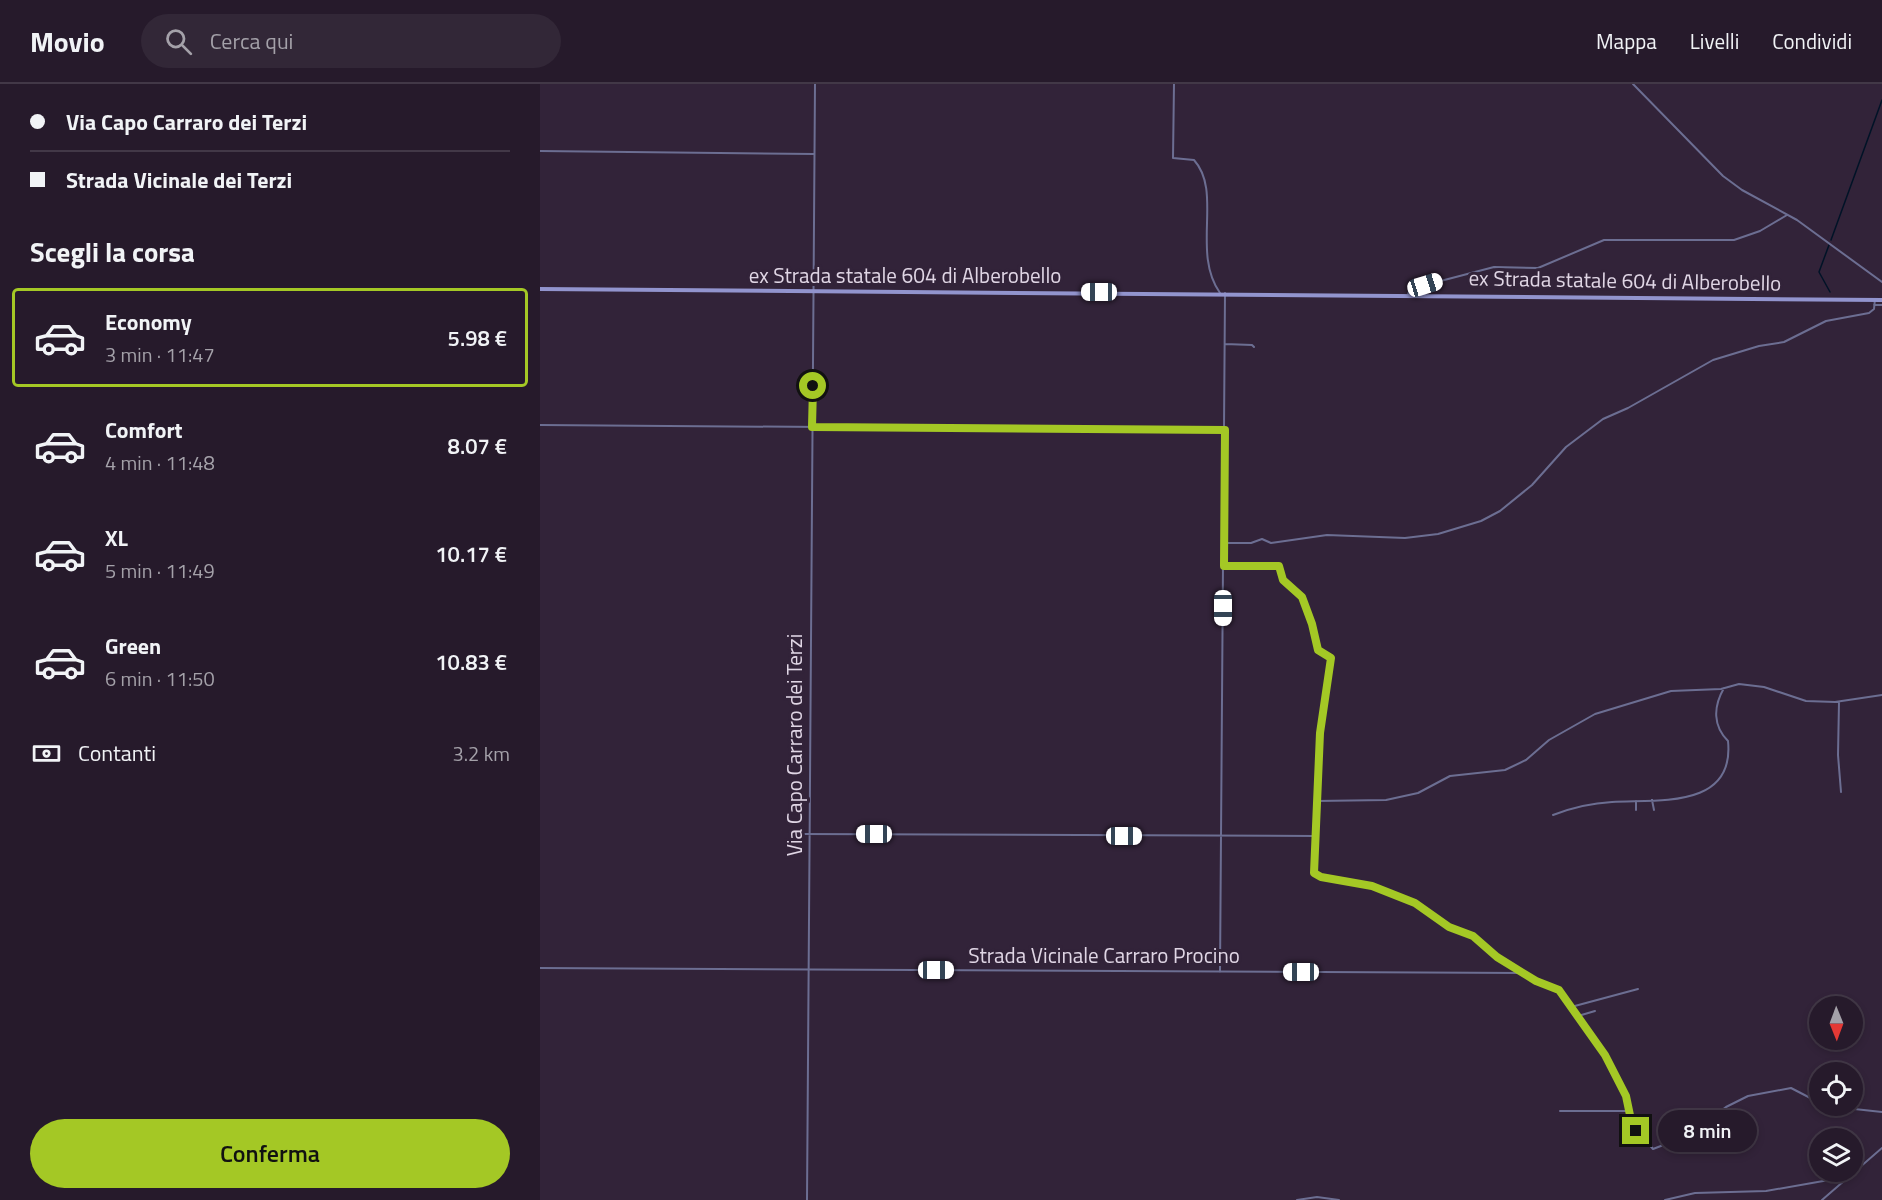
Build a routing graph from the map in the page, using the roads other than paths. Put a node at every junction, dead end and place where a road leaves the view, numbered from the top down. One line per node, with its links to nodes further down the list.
1 (815, 84): 5 (street, Via Capo Carraro dei Terzi)
2 (1174, 84): 10 (street)
3 (1633, 84): 6 (street)
4 (540, 151): 5 (street)
5 (814, 154): 9 (street, Via Capo Carraro dei Terzi)
6 (1787, 215): 7 (street); 11 (street)
7 (1882, 282)
8 (540, 289): 9 (main road, ex Strada statale 604 di Alberobello)
9 (813, 290): 10 (main road, ex Strada statale 604 di Alberobello); 19 (street, Via Capo Carraro dei Terzi)
10 (1223, 293): 11 (main road, ex Strada statale 604 di Alberobello); 16 (street)
11 (1408, 294): 12 (main road, ex Strada statale 604 di Alberobello)
12 (1875, 298): 13 (main road, ex Strada statale 604 di Alberobello); 14 (street)
13 (1882, 300)
14 (1874, 305): 15 (street); 21 (street)
15 (1882, 305)
16 (1225, 344): 17 (street); 20 (street)
17 (1254, 347)
18 (540, 425): 19 (street)
19 (812, 427): 20 (street); 34 (street, Via Capo Carraro dei Terzi)
20 (1225, 430): 21 (street)
21 (1224, 543): 22 (street)
22 (1224, 566): 28 (street); 35 (street)
23 (1724, 688): 25 (street); 27 (street); 28 (street)
24 (1882, 695): 25 (street)
25 (1839, 702): 26 (street)
26 (1841, 792)
27 (1652, 800): 29 (street); 31 (street)
28 (1316, 801): 36 (street)
29 (1636, 801): 30 (street); 32 (street)
30 (1636, 810)
31 (1654, 810)
32 (1553, 815)
33 (800, 834): 34 (street)
34 (809, 834): 35 (street); 38 (street, Via Capo Carraro dei Terzi)
35 (1221, 836): 36 (street); 39 (street)
36 (1315, 836): 40 (street)
37 (540, 968): 38 (street, Strada Vicinale Carraro Procino)
38 (808, 969): 39 (street, Strada Vicinale Carraro Procino); 54 (street, Via Capo Carraro dei Terzi)
39 (1220, 972): 40 (street, Strada Vicinale Carraro Procino)
40 (1524, 973): 42 (street)
41 (1638, 989): 42 (street)
42 (1571, 1007): 44 (street)
43 (1595, 1011): 44 (street)
44 (1578, 1016): 48 (street)
45 (1809, 1097): 48 (street)
46 (1863, 1110): 49 (street)
47 (1560, 1111): 48 (street)
48 (1629, 1111)
49 (1882, 1112)
50 (1882, 1148): 51 (street)
51 (1863, 1163)
52 (1817, 1182): 57 (street)
53 (1841, 1182): 58 (street)
54 (807, 1200)
55 (1297, 1200): 56 (street)
56 (1338, 1200)
57 (1665, 1200)
58 (1822, 1200)

